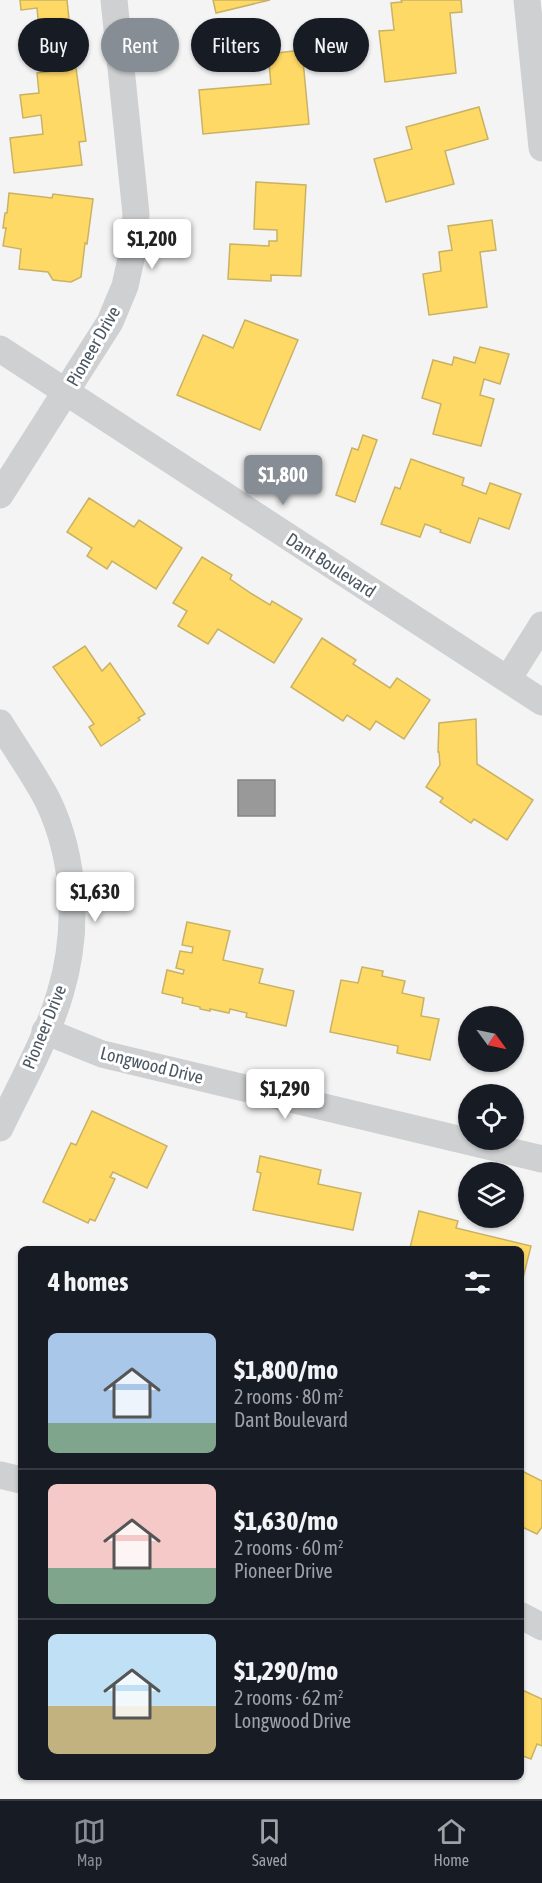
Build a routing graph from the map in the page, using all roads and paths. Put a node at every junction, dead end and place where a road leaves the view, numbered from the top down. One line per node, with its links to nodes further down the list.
1 (114, 0): 5 (street, Pioneer Drive)
2 (527, 0): 3 (street)
3 (542, 148)
4 (0, 349): 5 (street, Dant Boulevard)
5 (66, 392): 6 (street, Pioneer Drive); 8 (street, Dant Boulevard)
6 (0, 495)
7 (542, 625): 8 (street)
8 (508, 679): 9 (street, Dant Boulevard)
9 (542, 702)
10 (0, 723): 11 (street, Pioneer Drive)
11 (45, 1031): 12 (street, Pioneer Drive); 13 (street, Longwood Drive)
12 (0, 1128)
13 (542, 1159)
14 (0, 1475): 15 (street)
15 (18, 1478)
16 (524, 1617): 17 (street)
17 (542, 1627)

